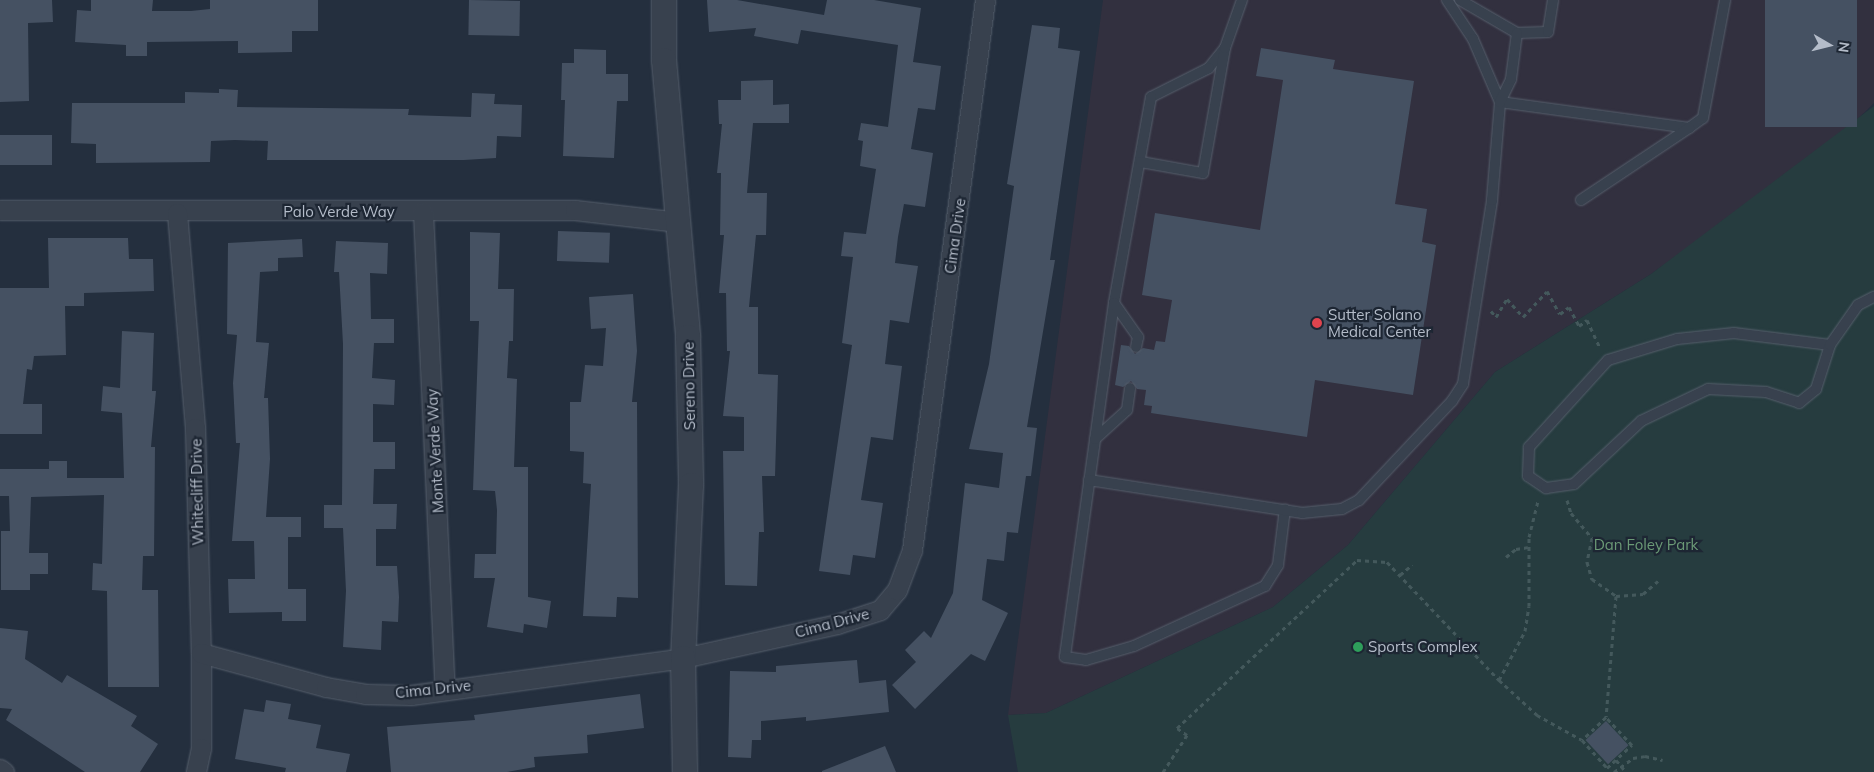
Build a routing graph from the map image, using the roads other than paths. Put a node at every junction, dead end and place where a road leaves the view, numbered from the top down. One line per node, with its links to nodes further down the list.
1 (664, 0): 17 (street, Sereno Drive)
2 (985, 0): 27 (street, Cima Drive)
3 (1447, 0): 10 (lane)
4 (1460, 0): 8 (lane)
5 (1553, 0): 8 (lane)
6 (1725, 0): 11 (lane)
7 (1242, 1): 9 (lane)
8 (1517, 33): 10 (lane)
9 (1225, 48): 12 (lane); 12 (lane)
10 (1500, 102): 11 (lane); 25 (lane)
11 (1689, 128): 13 (lane)
12 (1141, 162): 19 (lane)
13 (1581, 200)
14 (0, 210): 16 (street, Palo Verde Way)
15 (422, 212): 16 (street, Palo Verde Way); 17 (street, Palo Verde Way); 28 (street, Monte Verde Way)
16 (177, 213): 26 (street, Whitecliff Drive)
17 (678, 222): 27 (street, Sereno Drive)
18 (1874, 297): 20 (lane)
19 (1114, 303): 21 (lane); 23 (lane)
20 (1830, 345): 20 (lane)
21 (1136, 347)
22 (1130, 388): 23 (lane)
23 (1095, 439): 24 (lane)
24 (1089, 480): 25 (lane); 25 (lane)
25 (1285, 509)
26 (201, 653): 28 (street, Cima Drive); 31 (street, Whitecliff Drive)
27 (683, 658): 28 (street, Cima Drive); 32 (street, Sereno Drive)
28 (445, 689)
29 (0, 769): 30 (street)
30 (4, 772)
31 (196, 772)
32 (685, 772)

